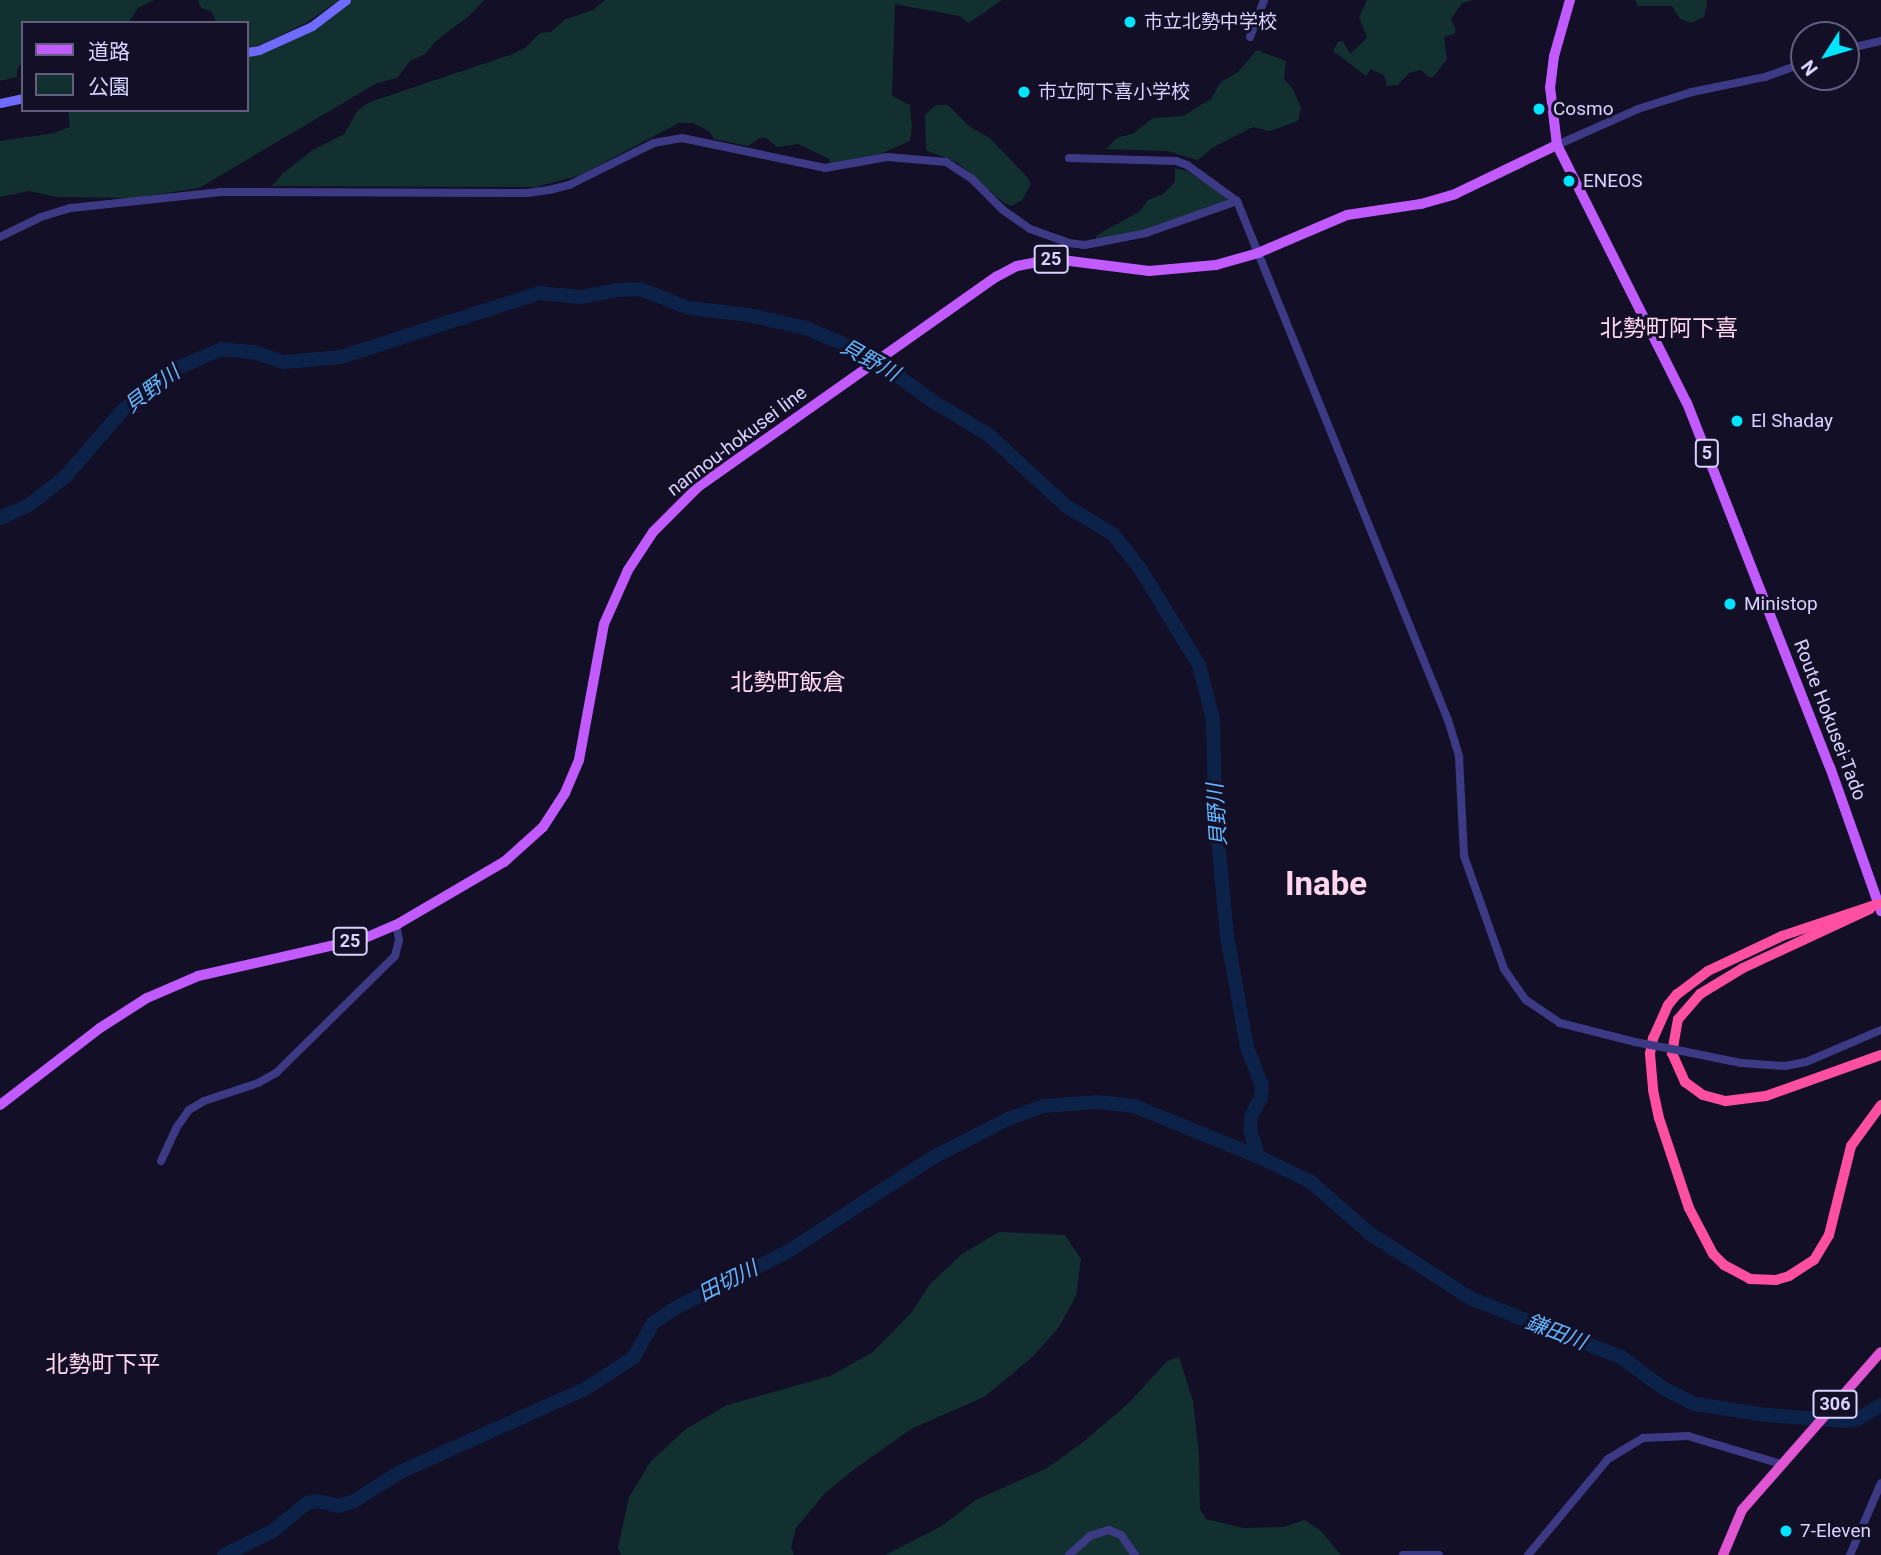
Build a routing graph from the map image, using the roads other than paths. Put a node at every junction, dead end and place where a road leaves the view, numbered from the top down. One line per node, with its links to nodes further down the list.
1 (346, 0): 7 (main road)
2 (1264, 0): 4 (street)
3 (1570, 0): 11 (main road, Route Hokusei-Tado / 5)
4 (1250, 37)
5 (1881, 41): 6 (street)
6 (1860, 46)
7 (248, 52)
8 (1790, 68): 11 (street)
9 (21, 98): 10 (main road)
10 (0, 103)
11 (1556, 145): 15 (main road, nannou-hokusei line / 25); 16 (main road, Route Hokusei-Tado / 5)
12 (1069, 158): 13 (street)
13 (1237, 201): 14 (street); 15 (street)
14 (0, 237)
15 (1258, 253): 17 (main road, nannou-hokusei line / 25); 18 (street, bridge)
16 (1880, 907): 19 (highway); 21 (highway)
17 (396, 925): 20 (main road, nannou-hokusei line / 25); 22 (street)
18 (1881, 1030)
19 (1881, 1055)
20 (0, 1105)
21 (1881, 1105)
22 (161, 1161)
23 (1879, 1354): 24 (highway, 306)
24 (1781, 1464): 30 (street); 31 (highway, 306)
25 (1880, 1484): 32 (street)
26 (1069, 1555): 27 (street)
27 (1135, 1555)
28 (1403, 1555): 29 (street)
29 (1439, 1555)
30 (1528, 1555)
31 (1723, 1555)
32 (1850, 1555)

